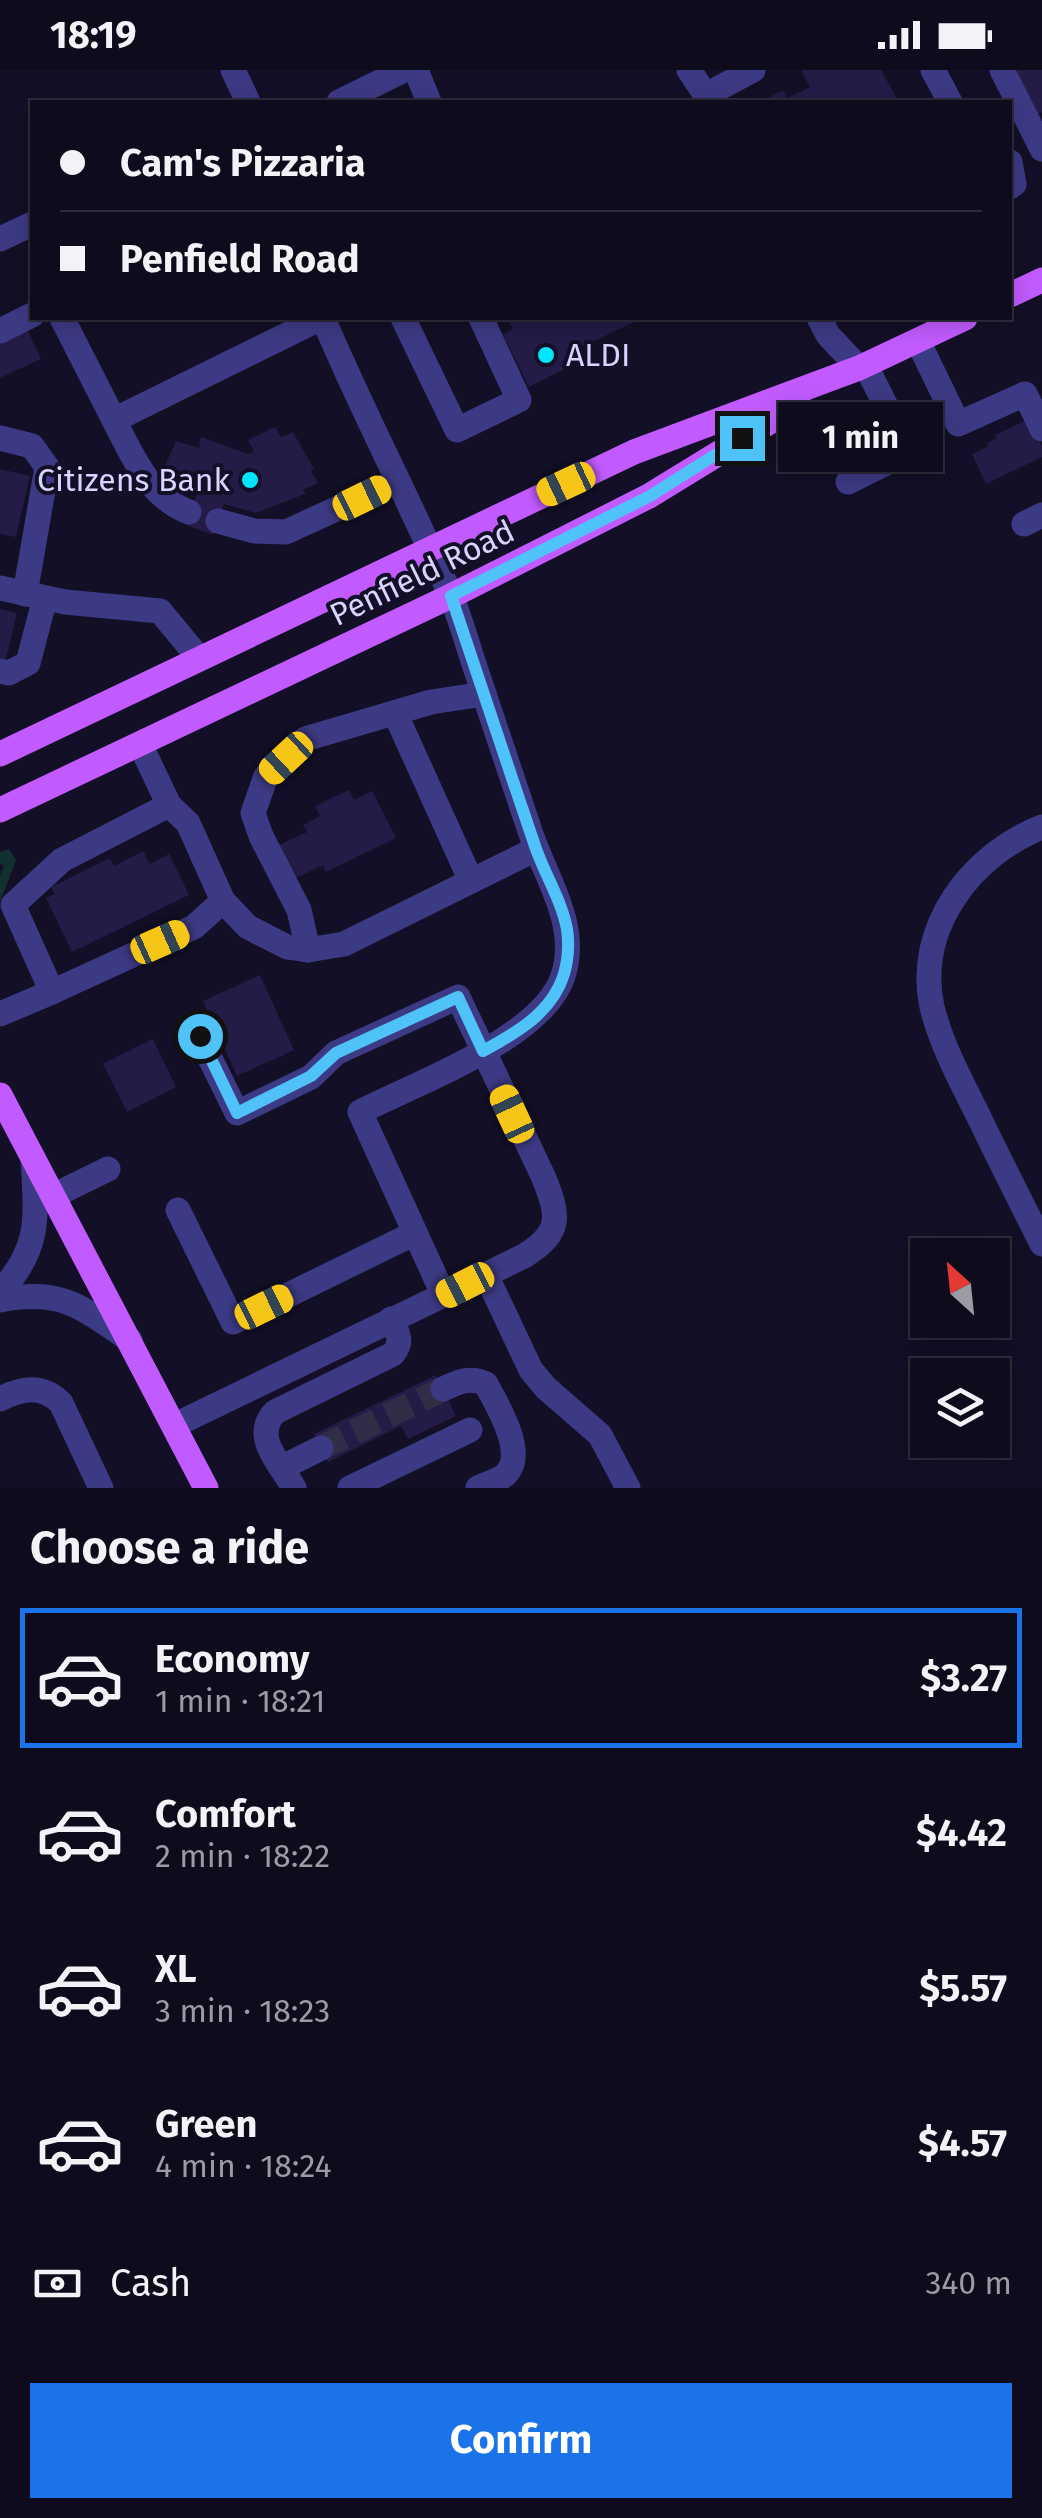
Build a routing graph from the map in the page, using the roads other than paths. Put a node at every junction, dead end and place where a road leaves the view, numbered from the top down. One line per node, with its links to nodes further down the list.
1 (233, 70): 9 (street)
2 (404, 70): 10 (street)
3 (416, 70): 11 (street)
4 (689, 70): 8 (street)
5 (753, 70): 8 (street)
6 (933, 70): 12 (street)
7 (1002, 70): 13 (street)
8 (708, 99)
9 (247, 100)
10 (343, 100)
11 (428, 100)
12 (949, 100)
13 (1042, 149)
14 (1042, 280): 15 (main road)
15 (1012, 295)
16 (30, 317): 24 (street)
17 (63, 320): 27 (street)
18 (318, 320): 27 (street)
19 (323, 320): 30 (street)
20 (404, 320): 21 (street)
21 (481, 320)
22 (820, 320): 26 (street)
23 (961, 320): 25 (main road, Penfield Road)
24 (0, 331)
25 (918, 341): 26 (main road, Penfield Road); 28 (street)
26 (862, 367): 31 (street); 34 (main road, Penfield Road); 36 (main road, Penfield Road)
27 (114, 420): 32 (street)
28 (1042, 428)
29 (0, 438): 35 (street)
30 (397, 481): 33 (street); 34 (street)
31 (848, 482)
32 (189, 512)
33 (218, 521)
34 (428, 548): 36 (street); 37 (main road, Penfield Road)
35 (23, 593): 37 (street); 38 (street)
36 (451, 596): 39 (street); 41 (main road, Penfield Road)
37 (199, 658): 42 (main road, Penfield Road)
38 (0, 671)
39 (484, 694): 40 (street); 46 (street)
40 (394, 713): 47 (street); 49 (street)
41 (140, 744): 43 (street); 44 (main road, Penfield Road)
42 (0, 754)
43 (170, 805): 48 (street); 50 (street)
44 (0, 810)
45 (1042, 827): 60 (street)
46 (536, 849): 47 (street); 53 (street)
47 (471, 881): 49 (street)
48 (224, 901): 49 (street); 50 (street)
49 (298, 948)
50 (52, 992): 51 (street)
51 (0, 1014)
52 (200, 1036): 53 (street)
53 (483, 1051): 59 (street); 61 (street)
54 (0, 1095): 55 (main road)
55 (33, 1158): 57 (main road); 62 (street)
56 (108, 1169): 57 (street)
57 (53, 1196): 66 (main road)
58 (178, 1210): 59 (street)
59 (414, 1232): 63 (street)
60 (1042, 1244)
61 (486, 1275): 63 (street); 77 (street)
62 (0, 1292)
63 (444, 1296): 65 (street)
64 (0, 1300): 66 (street)
65 (391, 1319): 69 (street); 72 (street)
66 (130, 1340): 69 (main road)
67 (443, 1389): 76 (street)
68 (8, 1395): 73 (street)
69 (174, 1425): 74 (main road)
70 (470, 1430): 75 (street)
71 (321, 1448): 72 (street)
72 (288, 1477)
73 (101, 1488)
74 (206, 1488)
75 (350, 1488)
76 (478, 1488)
77 (628, 1488)

